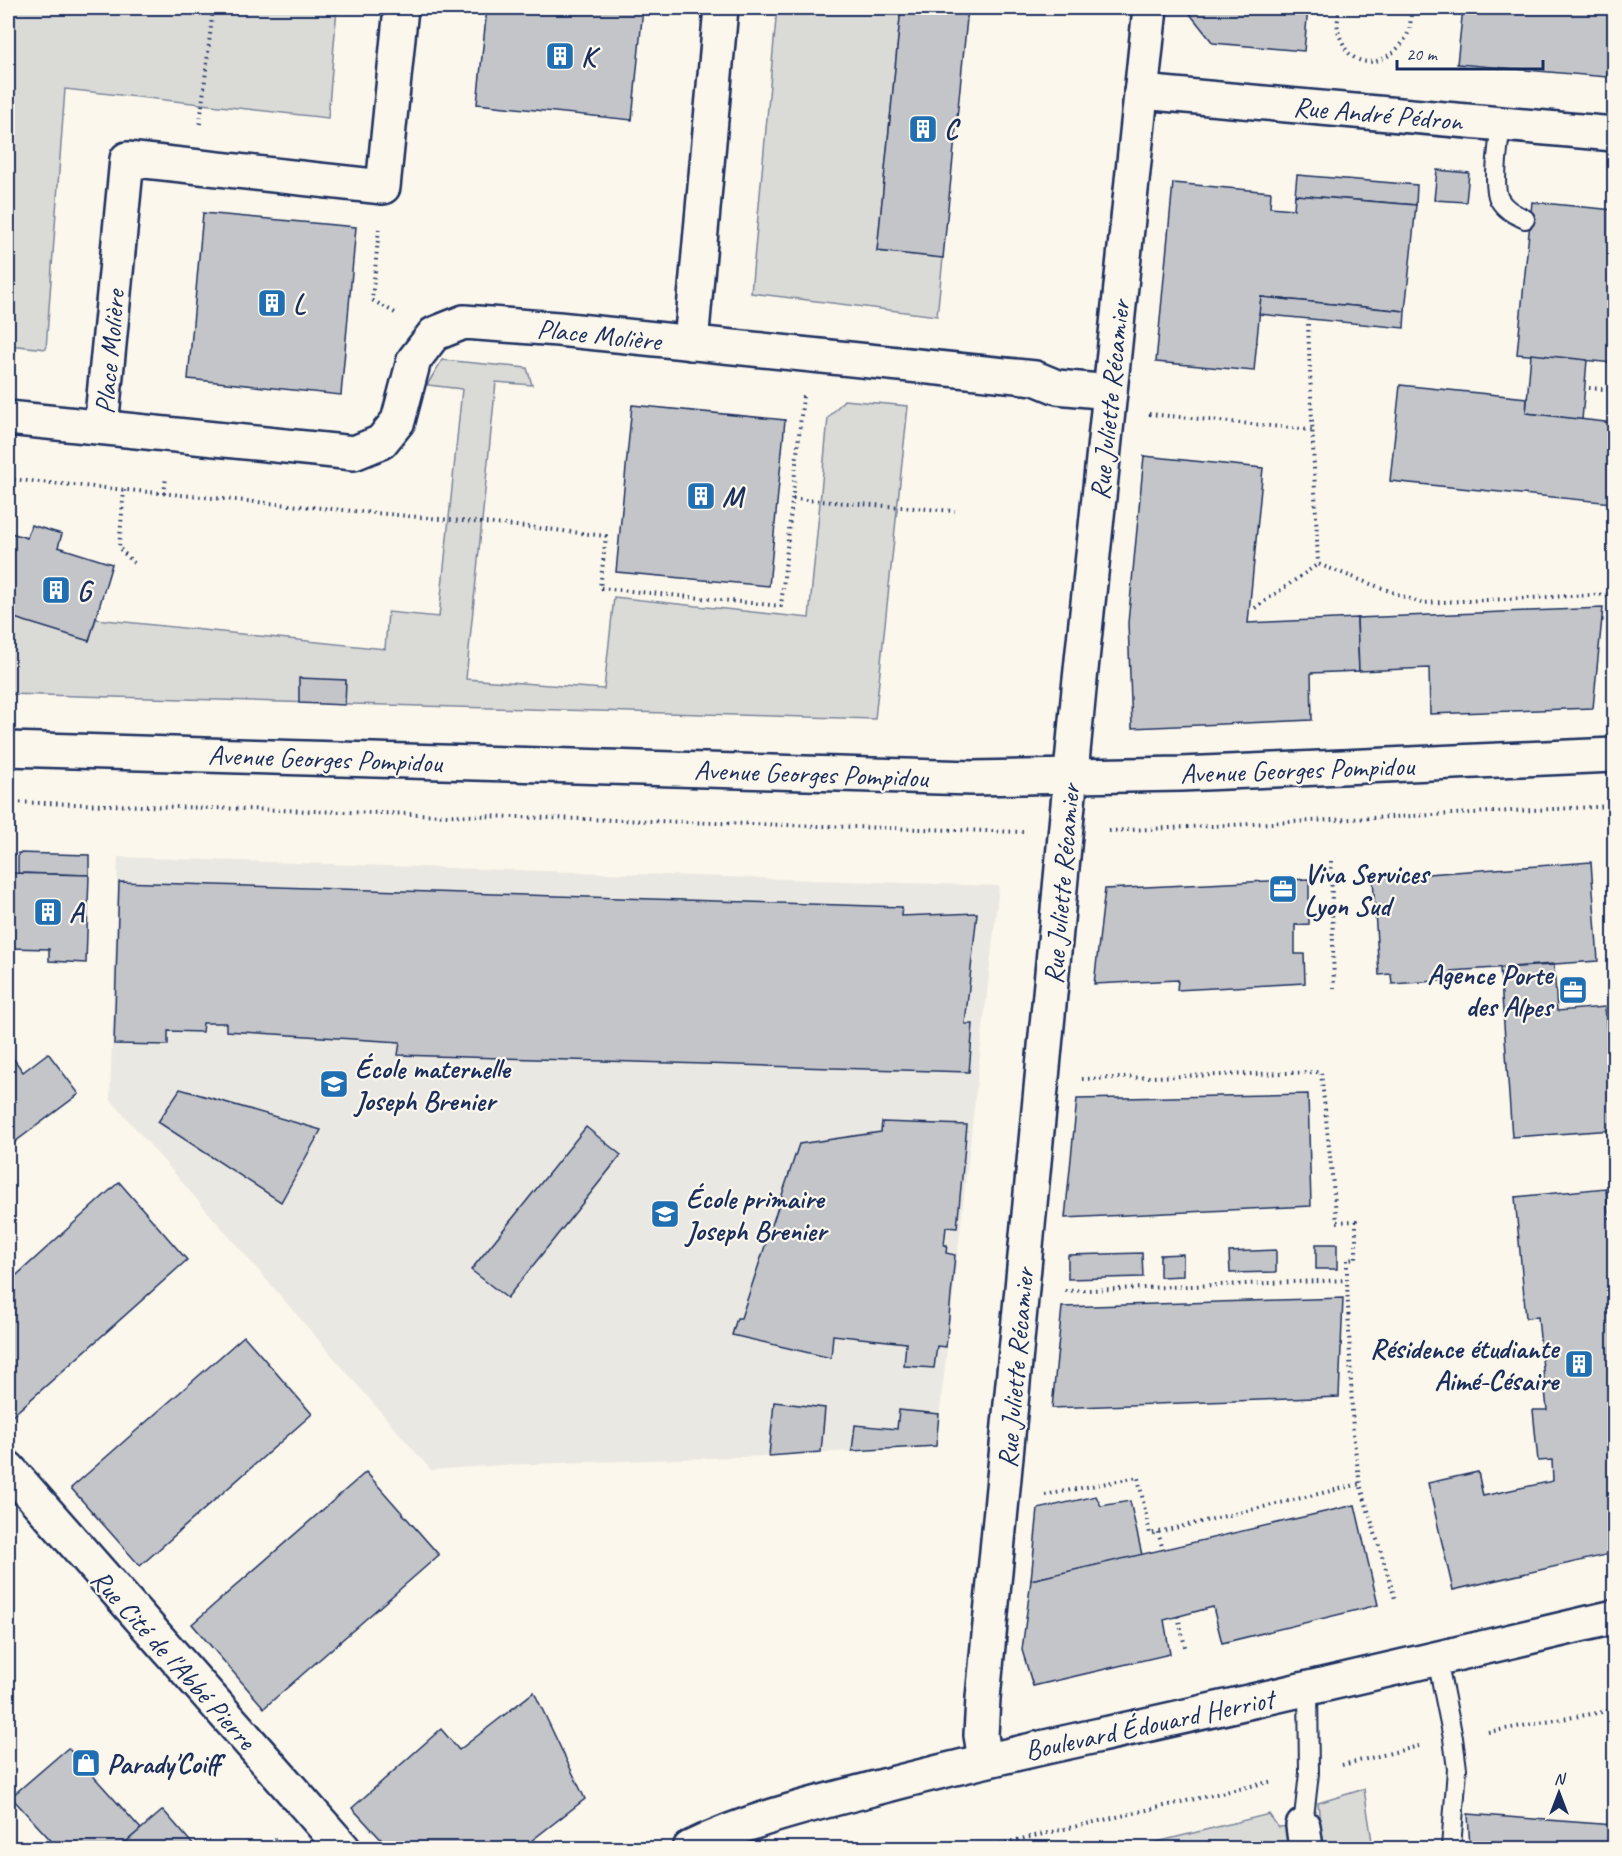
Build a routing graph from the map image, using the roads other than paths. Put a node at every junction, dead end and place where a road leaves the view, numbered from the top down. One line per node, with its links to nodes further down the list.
1 (401, 8): 11 (street, Place Molière)
2 (721, 8): 8 (street, Place Molière)
3 (1150, 8): 4 (street, Rue Juliette Récamier)
4 (1141, 92): 5 (street, Rue André Pédron); 9 (street, Rue Juliette Récamier)
5 (1501, 124): 6 (street, Rue André Pédron); 7 (lane)
6 (1614, 134)
7 (1525, 219)
8 (692, 343): 9 (street, Place Molière); 11 (street, Place Molière)
9 (1109, 401): 14 (street, Rue Juliette Récamier)
10 (8, 418): 11 (street)
11 (101, 427)
12 (8, 749): 14 (street, Avenue Georges Pompidou)
13 (1614, 755): 14 (street, Avenue Georges Pompidou)
14 (1071, 776): 19 (street, Rue Juliette Récamier)
15 (8, 1468): 21 (street, Rue Cité de l'Abbé Pierre)
16 (1614, 1617): 17 (street, Boulevard Édouard Herriot)
17 (1437, 1659): 18 (street, Boulevard Édouard Herriot); 23 (lane)
18 (1308, 1689): 19 (street, Boulevard Édouard Herriot); 20 (lane)
19 (985, 1760): 22 (street, Boulevard Édouard Herriot)
20 (1304, 1837)
21 (343, 1848)
22 (690, 1848)
23 (1451, 1848)

